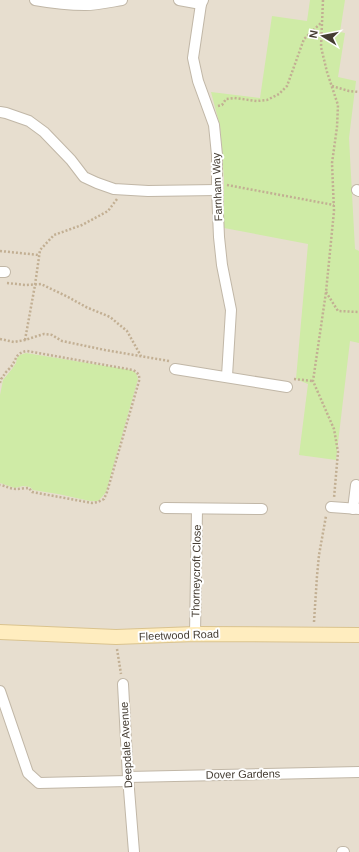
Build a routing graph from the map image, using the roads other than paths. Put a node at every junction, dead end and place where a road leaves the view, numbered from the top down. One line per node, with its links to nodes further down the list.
1 (36, 0): 2 (street)
2 (122, 0)
3 (179, 0): 4 (street)
4 (202, 2): 6 (street, Farnham Way)
5 (0, 112): 6 (street)
6 (221, 187): 8 (street, Farnham Way)
7 (176, 369): 8 (street)
8 (227, 376): 9 (street)
9 (287, 387)
10 (356, 485): 15 (street)
11 (332, 507): 15 (street)
12 (165, 508): 13 (street, Thorneycroft Close)
13 (197, 509): 14 (street, Thorneycroft Close); 17 (street, Thorneycroft Close)
14 (262, 509)
15 (356, 509)
16 (0, 632): 17 (main road, Fleetwood Road)
17 (195, 634): 18 (main road, Fleetwood Road)
18 (359, 635)
19 (123, 684): 22 (street, Deepdale Avenue)
20 (0, 691): 22 (street, Dover Gardens)
21 (359, 772): 22 (street, Dover Gardens)
22 (128, 779): 23 (street, Deepdale Avenue)
23 (134, 852)

